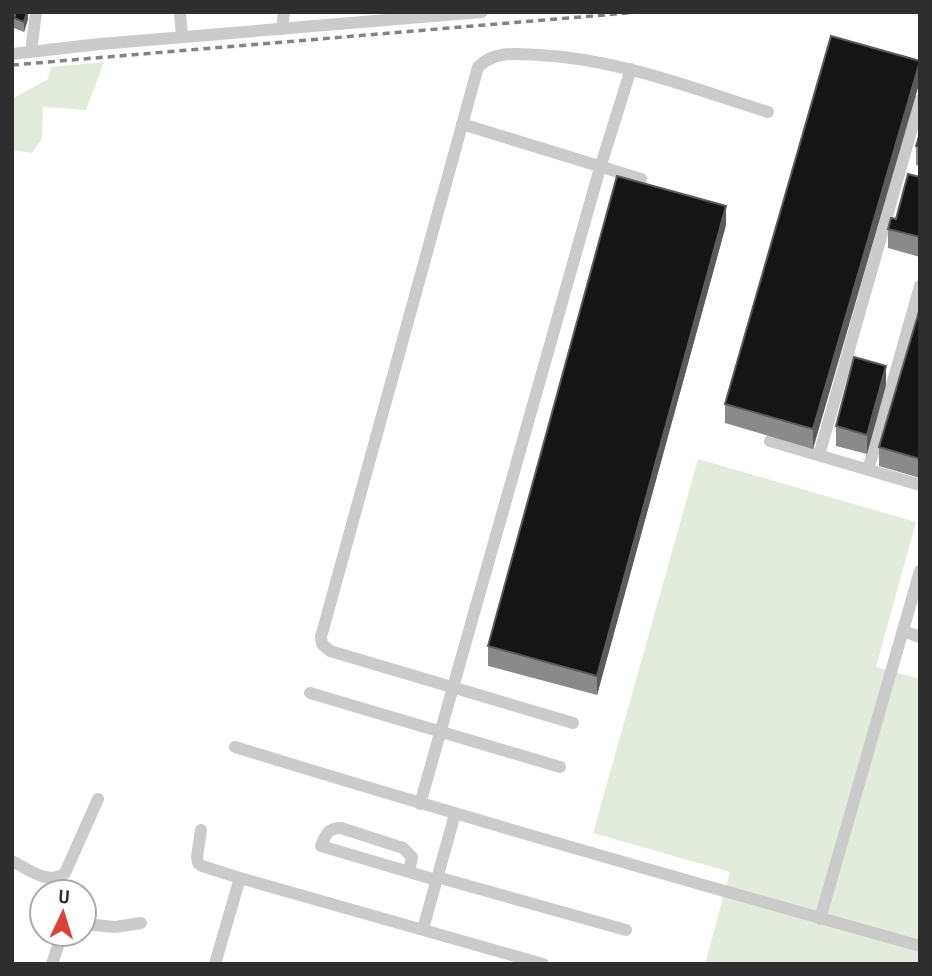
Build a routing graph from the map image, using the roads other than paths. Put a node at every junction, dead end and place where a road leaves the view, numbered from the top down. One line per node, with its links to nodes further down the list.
1 (36, 12): 7 (street)
2 (180, 12): 6 (street)
3 (284, 12): 5 (street)
4 (482, 12): 5 (street)
5 (282, 29): 6 (street)
6 (182, 37): 7 (street)
7 (30, 52): 8 (street)
8 (12, 54)
9 (631, 69): 11 (street); 12 (street); 13 (street)
10 (920, 100): 17 (street)
11 (768, 111)
12 (462, 124): 13 (street); 23 (street)
13 (600, 168): 14 (street); 23 (street)
14 (641, 179)
15 (920, 286): 18 (street)
16 (770, 441): 17 (street)
17 (819, 455): 18 (street)
18 (868, 470): 19 (street)
19 (920, 485)
20 (920, 571): 21 (street)
21 (902, 631): 22 (street); 37 (street)
22 (920, 636)
23 (452, 687): 25 (street); 26 (street)
24 (310, 693): 26 (street)
25 (573, 723)
26 (439, 732): 28 (street); 30 (street)
27 (235, 747): 30 (street)
28 (560, 767)
29 (97, 799): 33 (street)
30 (420, 804): 31 (street)
31 (455, 814): 36 (street); 37 (street)
32 (201, 830): 35 (street)
33 (12, 861)
34 (409, 872): 34 (street); 36 (street)
35 (240, 878): 40 (street); 43 (street)
36 (437, 878): 40 (street); 41 (street)
37 (820, 919): 42 (street)
38 (141, 923): 39 (street)
39 (98, 925)
40 (423, 929): 44 (street)
41 (626, 930)
42 (920, 946)
43 (215, 964)
44 (543, 964)

